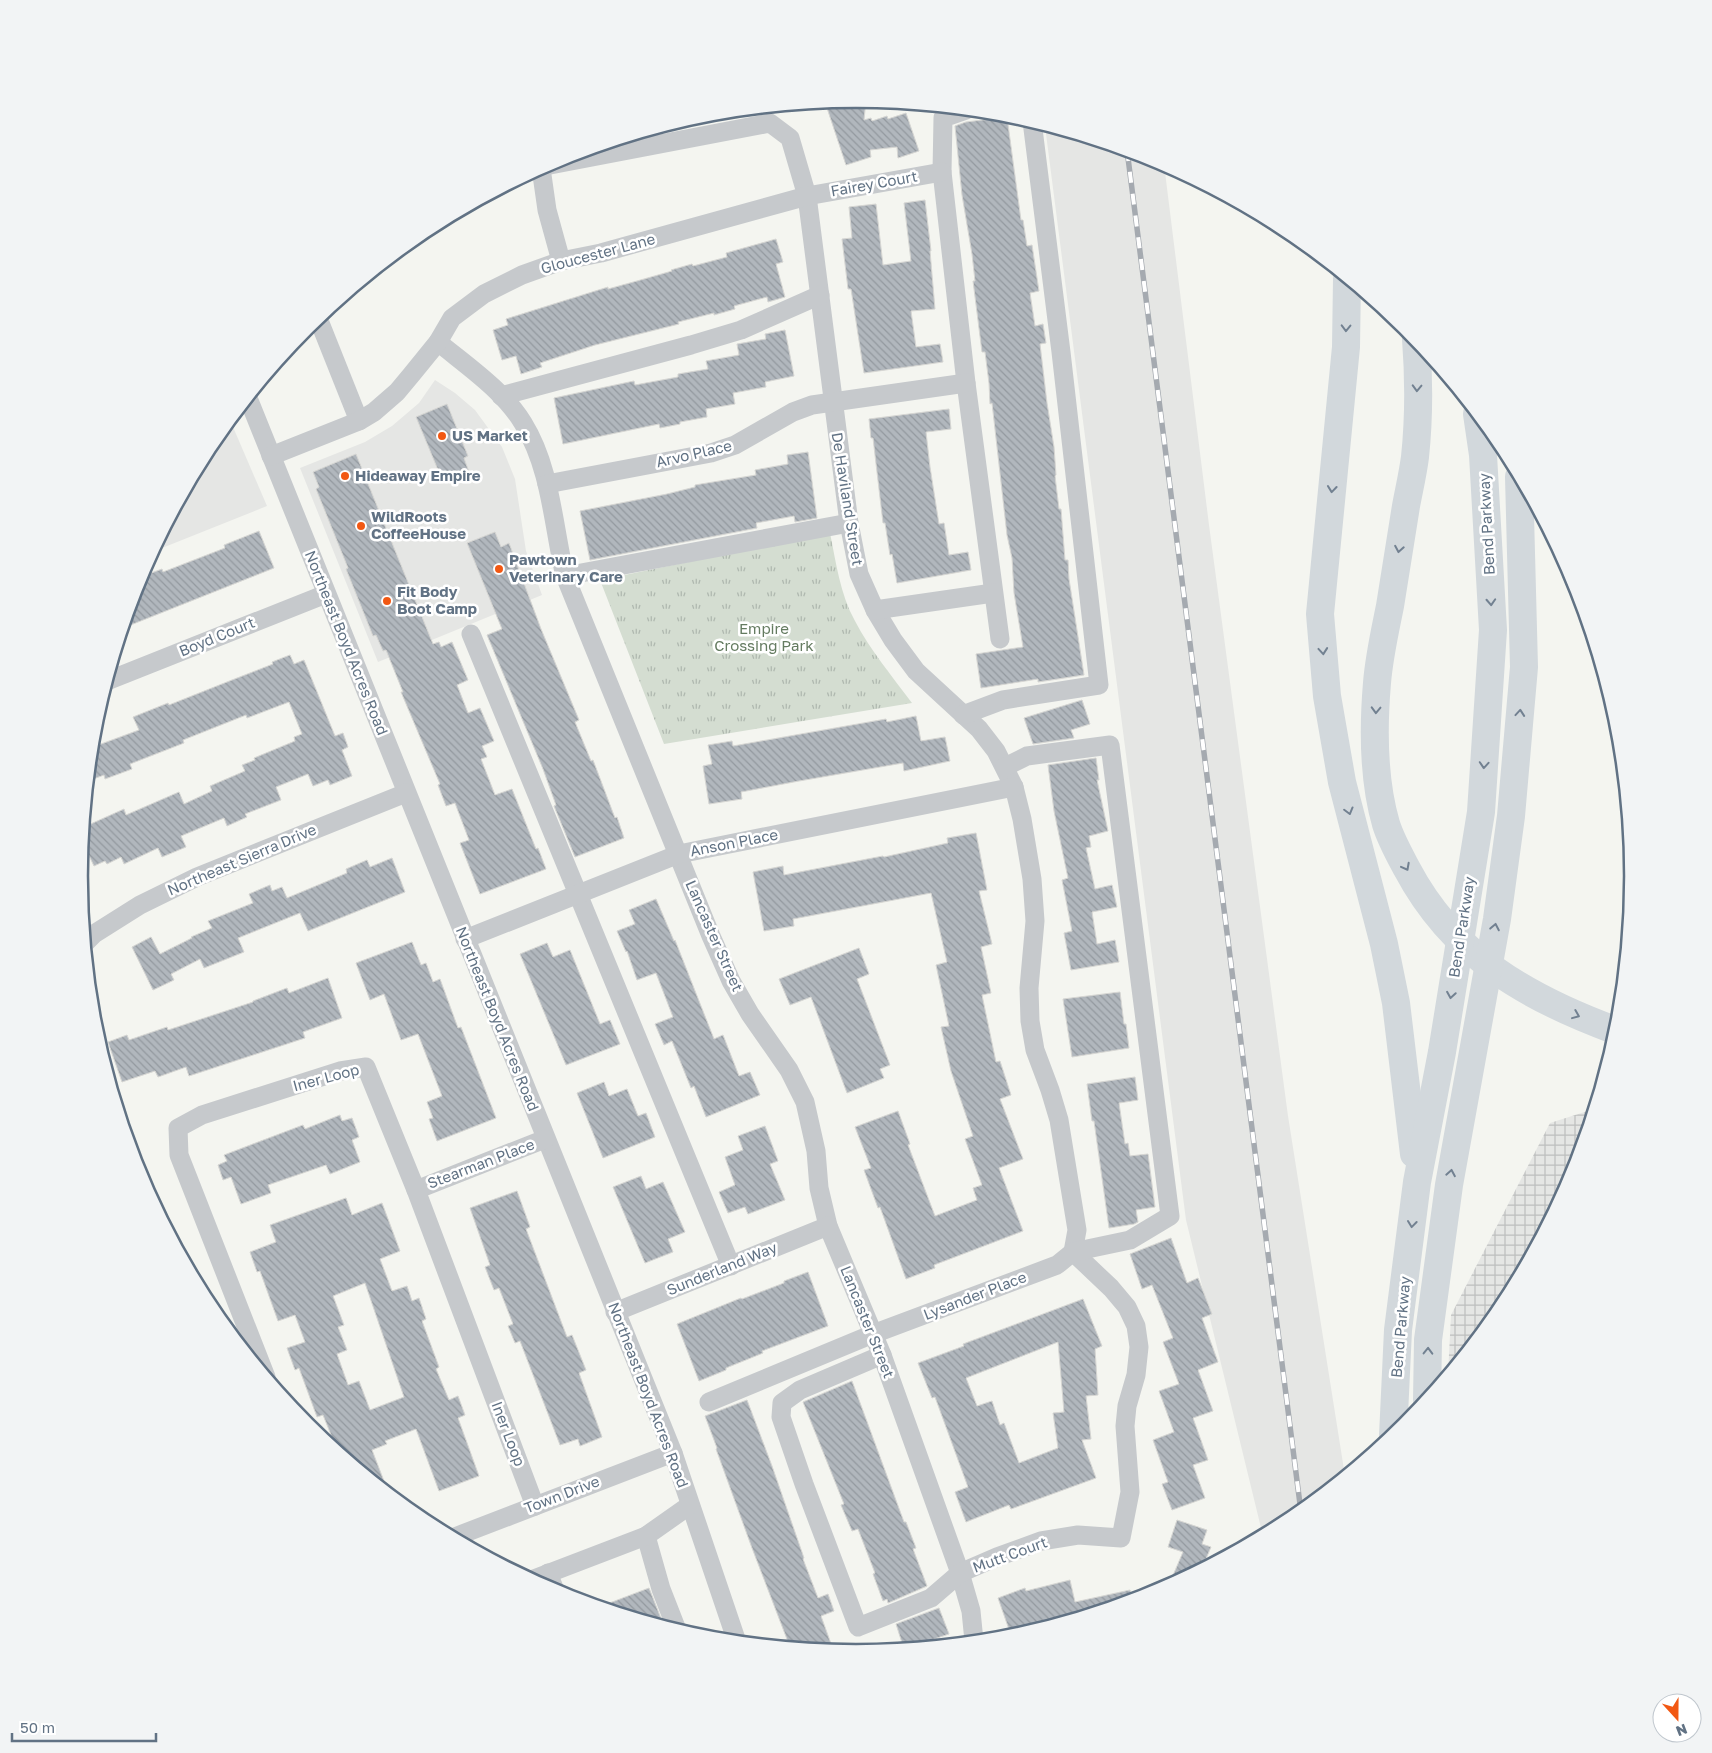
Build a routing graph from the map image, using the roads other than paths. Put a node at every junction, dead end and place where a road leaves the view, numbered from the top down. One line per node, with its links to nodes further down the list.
1 (952, 115): 4 (street)
2 (1033, 129): 30 (street)
3 (581, 159): 6 (street, De Haviland Street)
4 (942, 172): 6 (street, Fairey Court); 13 (street)
5 (542, 175): 7 (street)
6 (807, 196): 7 (street, Gloucester Lane); 9 (street, De Haviland Street)
7 (561, 261): 11 (street, Gloucester Lane)
8 (1347, 286): 40 (highway, one-way to 40)
9 (820, 295): 14 (street); 15 (street, De Haviland Street)
10 (321, 325): 17 (street)
11 (438, 342): 14 (street, Lancaster Street); 17 (street, Gloucester Lane)
12 (1417, 352): 38 (highway, one-way to 38)
13 (966, 383): 15 (street, Arvo Place); 24 (street)
14 (501, 396): 20 (street, Lancaster Street)
15 (833, 403): 20 (street, Arvo Place); 22 (street, De Haviland Street)
16 (250, 404): 19 (street, Northeast Boyd Acres Road)
17 (359, 421): 19 (street, Gloucester Lane)
18 (1479, 428): 40 (highway, Bend Parkway, one-way to 40)
19 (271, 456): 25 (street, Northeast Boyd Acres Road)
20 (547, 484): 23 (street, Lancaster Street)
21 (1520, 489): 49 (highway, Bend Parkway, one-way to 21)
22 (849, 523): 23 (street); 26 (street, De Haviland Street)
23 (565, 576): 34 (street, Lancaster Street)
24 (993, 593): 26 (street); 28 (street)
25 (326, 594): 29 (street, Boyd Court); 33 (street, Northeast Boyd Acres Road)
26 (876, 610): 30 (street, De Haviland Street)
27 (472, 634): 35 (street)
28 (1000, 639)
29 (114, 678)
30 (963, 715): 31 (street, De Haviland Street)
31 (1005, 767): 32 (street, De Haviland Street); 43 (street)
32 (1014, 787): 34 (street, Anson Place); 43 (street, De Haviland Street)
33 (406, 793): 36 (street, Northeast Sierra Drive); 37 (street, Northeast Boyd Acres Road)
34 (679, 854): 35 (street, Anson Place); 42 (street, Lancaster Street)
35 (579, 893): 37 (street, Anson Place); 44 (street)
36 (90, 938)
37 (465, 939): 39 (street, Northeast Boyd Acres Road)
38 (1609, 1028)
39 (545, 1139): 41 (street, Stearman Place); 45 (street, Northeast Boyd Acres Road)
40 (1417, 1182): 51 (highway, Bend Parkway, one-way to 51)
41 (416, 1190): 48 (street, Iner Loop); 54 (street, Iner Loop)
42 (828, 1226): 44 (street, Sunderland Way); 46 (street, Lancaster Street)
43 (1072, 1252): 46 (street, Lysander Place); 57 (street, Mutt Court)
44 (731, 1266): 45 (street, Sunderland Way)
45 (616, 1312): 52 (street, Northeast Boyd Acres Road)
46 (873, 1334): 47 (street, Lancaster Street); 50 (street, Lysander Place)
47 (882, 1355): 57 (street, Lancaster Street); 57 (street, Mutt Court)
48 (260, 1361)
49 (1427, 1390)
50 (710, 1402)
51 (1394, 1425)
52 (673, 1453): 53 (street, Northeast Boyd Acres Road); 54 (street, Town Drive)
53 (690, 1505): 56 (street); 60 (street, Northeast Boyd Acres Road)
54 (535, 1506): 55 (street, Town Drive)
55 (460, 1535)
56 (646, 1536): 58 (street); 59 (street)
57 (960, 1573): 61 (street, Lancaster Street)
58 (540, 1577)
59 (674, 1623)
60 (734, 1635)
61 (973, 1635)

